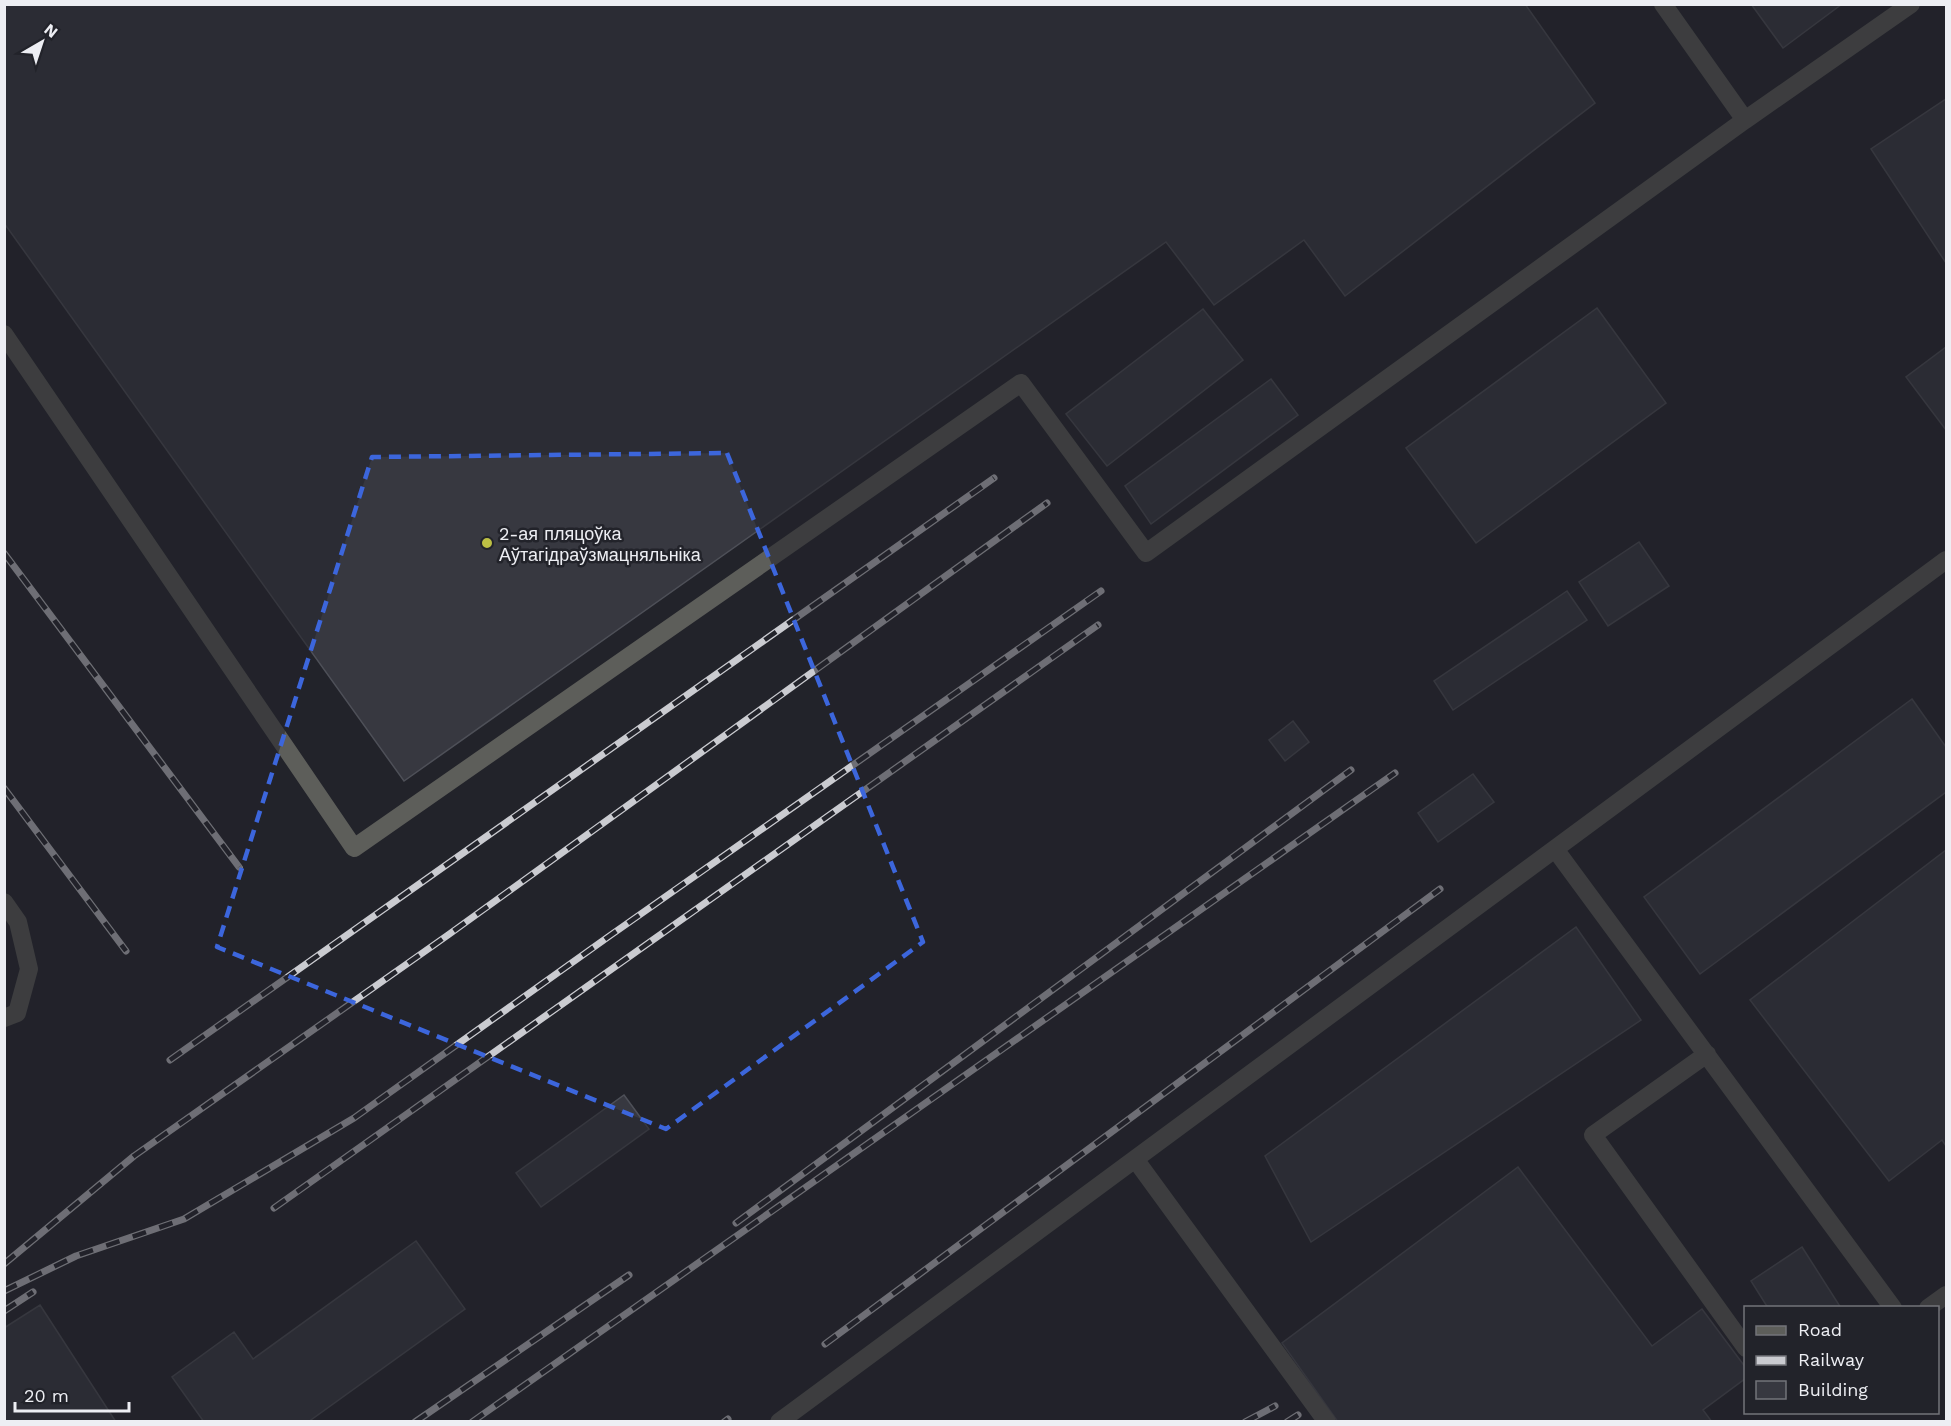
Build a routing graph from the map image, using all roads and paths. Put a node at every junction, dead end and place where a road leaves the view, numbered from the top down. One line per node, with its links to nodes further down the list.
1 (1663, 4): 3 (lane)
2 (1911, 4): 3 (lane)
3 (1745, 120): 4 (lane)
4 (4, 334)
5 (1947, 560): 6 (lane)
6 (1555, 849): 9 (lane); 10 (lane)
7 (4, 902): 8 (lane)
8 (4, 1018)
9 (1707, 1054): 12 (lane); 14 (lane)
10 (1135, 1159): 15 (lane); 16 (lane)
11 (1947, 1295): 13 (lane)
12 (1892, 1306)
13 (1931, 1306)
14 (1744, 1345)
15 (779, 1422)
16 (1327, 1422)

